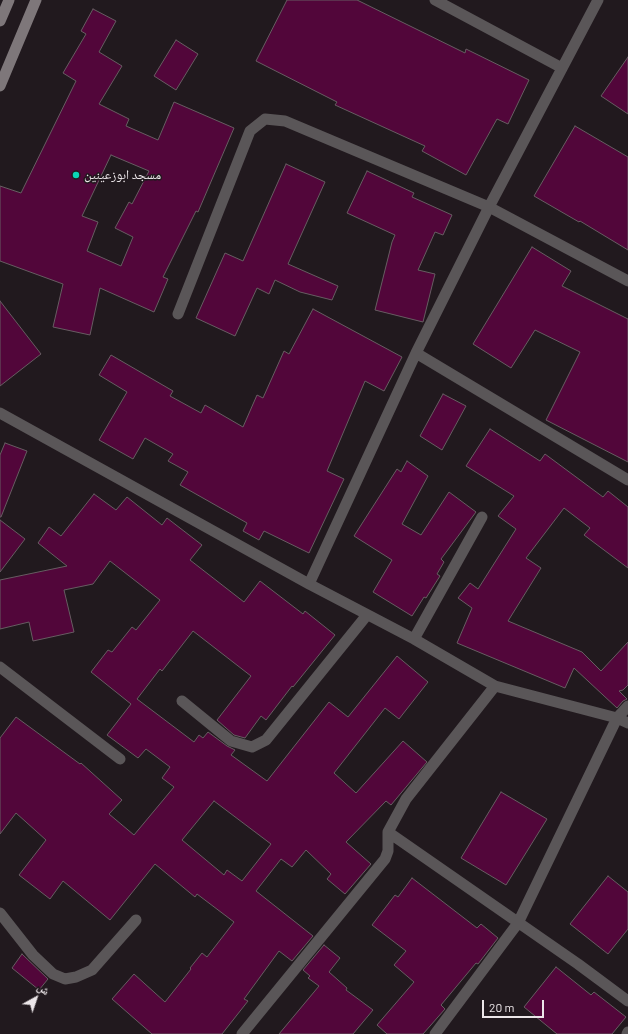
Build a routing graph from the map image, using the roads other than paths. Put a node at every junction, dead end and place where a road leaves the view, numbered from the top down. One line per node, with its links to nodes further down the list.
1 (9, 0): 5 (main road)
2 (36, 0): 7 (main road)
3 (435, 0): 6 (street)
4 (598, 0): 6 (street)
5 (0, 20)
6 (562, 68): 8 (street)
7 (0, 86)
8 (489, 207): 9 (street); 10 (street); 11 (street)
9 (628, 281)
10 (178, 314)
11 (416, 353): 13 (street); 15 (street)
12 (0, 413): 15 (street)
13 (628, 480)
14 (482, 517): 17 (street)
15 (309, 584): 16 (street)
16 (367, 615): 17 (street); 20 (street)
17 (414, 639): 19 (street)
18 (0, 667): 24 (street)
19 (495, 686): 22 (street); 25 (street)
20 (182, 701)
21 (628, 706): 22 (street)
22 (617, 718): 23 (street); 28 (street)
23 (628, 723)
24 (120, 759)
25 (388, 832): 28 (street); 30 (street)
26 (0, 913): 27 (street)
27 (136, 920)
28 (518, 923): 29 (street); 31 (street)
29 (628, 1001)
30 (242, 1034)
31 (434, 1034)

